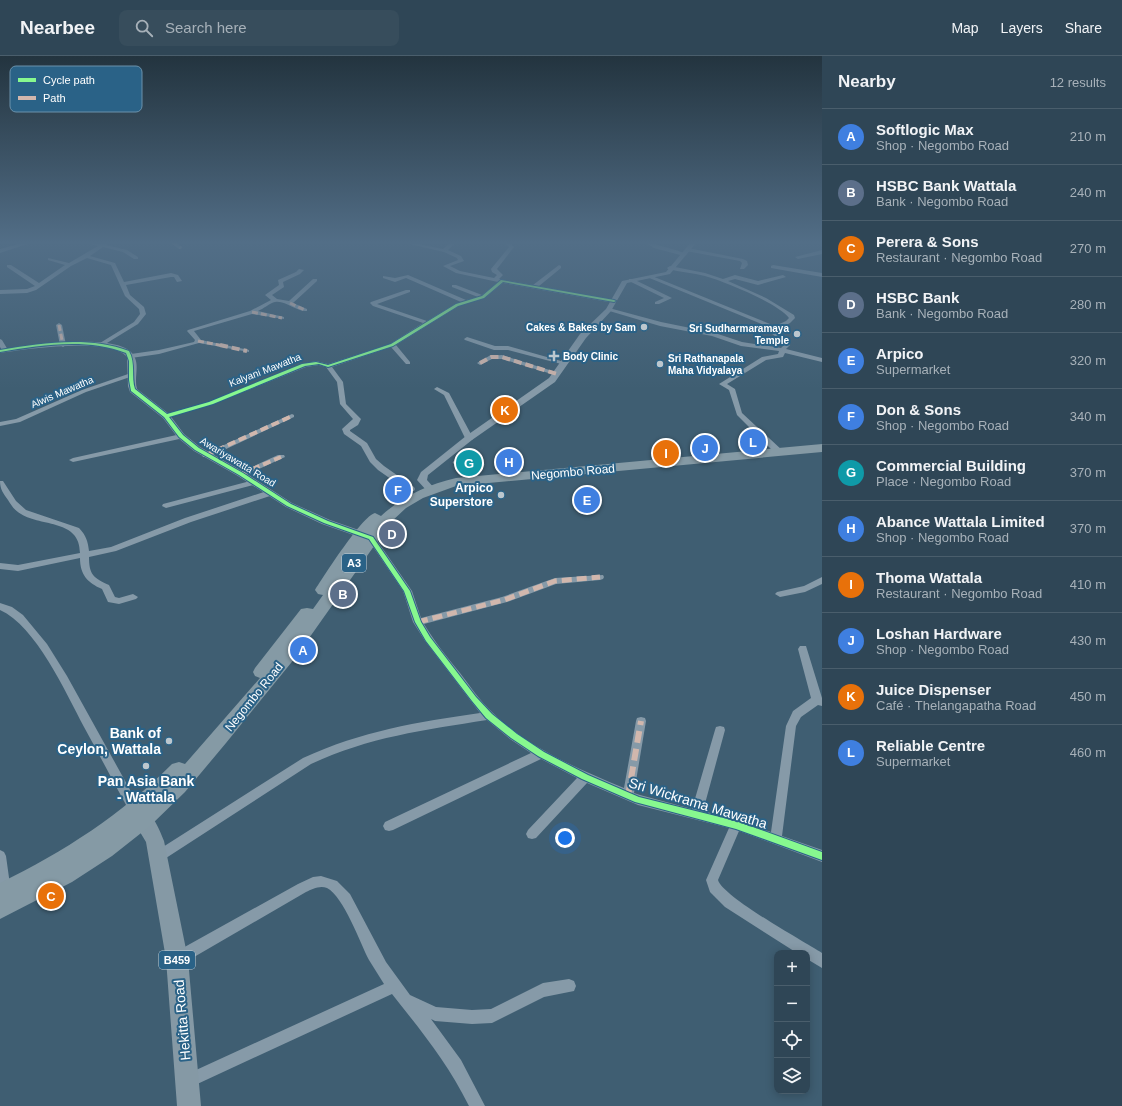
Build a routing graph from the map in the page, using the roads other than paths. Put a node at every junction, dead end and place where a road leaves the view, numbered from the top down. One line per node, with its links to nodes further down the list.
1 (27, 291): 14 (street)
2 (126, 291): 31 (street)
3 (274, 291): 16 (street)
4 (302, 291): 18 (street)
5 (408, 291): 25 (street)
6 (440, 291): 19 (street)
7 (467, 291): 15 (street)
8 (489, 291): 15 (street, Kalyani Mawatha)
9 (561, 291): 17 (street)
10 (618, 291): 17 (street)
11 (654, 291): 20 (street)
12 (684, 291): 27 (street)
13 (745, 291): 27 (street)
14 (0, 292)
15 (483, 297): 19 (street, Kalyani Mawatha)
16 (275, 300): 18 (street); 23 (street)
17 (614, 301): 22 (street)
18 (290, 302): 21 (street)
19 (465, 302): 25 (street, Kalyani Mawatha)
20 (657, 303)
21 (305, 310)
22 (609, 310): 34 (street); 41 (street)
23 (252, 312): 24 (street); 30 (street)
24 (282, 318)
25 (428, 323): 33 (street, Kalyani Mawatha)
26 (59, 325): 32 (street)
27 (775, 328): 34 (street)
28 (467, 339): 41 (street)
29 (0, 341): 35 (street)
30 (198, 342): 36 (street); 37 (street)
31 (102, 344): 32 (street); 37 (street)
32 (63, 345): 35 (street)
33 (392, 345): 39 (street); 42 (street, Kalyani Mawatha)
34 (782, 350): 38 (street); 53 (street)
35 (3, 351)
36 (247, 351)
37 (130, 356): 44 (street, Awariyawatta Road)
38 (822, 360)
39 (408, 363)
40 (480, 363): 43 (street)
41 (565, 363): 43 (street)
42 (328, 366): 46 (street, Kalyani Mawatha); 60 (street)
43 (557, 374): 50 (street)
44 (131, 375): 46 (street, Awariyawatta Road); 48 (street, Alwis Mawatha)
45 (437, 389): 50 (street)
46 (166, 416): 49 (street, Awariyawatta Road)
47 (292, 416): 54 (street)
48 (0, 424)
49 (181, 436): 54 (street, Awariyawatta Road); 56 (street)
50 (469, 438): 60 (street)
51 (822, 442): 53 (highway, Negombo Road / A3)
52 (822, 448): 53 (highway, Negombo Road / A3)
53 (778, 450): 60 (highway, Negombo Road / A3)
54 (206, 455): 57 (street, Awariyawatta Road)
55 (281, 456): 57 (street)
56 (73, 460)
57 (241, 474): 58 (street, Awariyawatta Road)
58 (254, 482): 61 (street, Awariyawatta Road); 62 (street)
59 (0, 484): 64 (street)
60 (422, 487): 63 (highway, Negombo Road / A3)
61 (270, 493): 63 (street, Awariyawatta Road); 64 (street)
62 (166, 506)
63 (366, 536): 71 (street, Sri Wickrama Mawatha); 80 (highway, Negombo Road / A3)
64 (84, 556): 65 (street); 69 (street)
65 (0, 566)
66 (600, 577): 71 (street)
67 (822, 580): 68 (street)
68 (780, 594)
69 (133, 597)
70 (0, 606): 80 (street)
71 (418, 622): 74 (street, Sri Wickrama Mawatha)
72 (803, 649): 73 (street)
73 (819, 701): 85 (street)
74 (489, 716): 77 (street, Sri Wickrama Mawatha); 87 (street)
75 (641, 721): 79 (street)
76 (720, 730): 81 (street)
77 (540, 754): 78 (street, Sri Wickrama Mawatha); 83 (street)
78 (585, 777): 79 (street, Sri Wickrama Mawatha); 84 (street)
79 (628, 796): 81 (street, Sri Wickrama Mawatha)
80 (139, 815): 87 (main road, Hekitta Road / B459); 89 (highway, Negombo Road / A3)
81 (696, 815): 82 (street, Sri Wickrama Mawatha)
82 (736, 825): 85 (street, Sri Wickrama Mawatha); 91 (street)
83 (389, 826)
84 (532, 834)
85 (776, 839): 88 (street, Sri Wickrama Mawatha)
86 (0, 856): 89 (street)
87 (159, 856): 90 (main road, Hekitta Road / B459)
88 (822, 856)
89 (2, 900)
90 (177, 959): 92 (street); 95 (main road, Hekitta Road / B459)
91 (822, 961)
92 (394, 986): 94 (street); 95 (street)
93 (569, 986): 94 (street)
94 (407, 1000): 97 (street)
95 (187, 1081): 96 (main road, Hekitta Road / B459)
96 (189, 1106)
97 (477, 1106)

